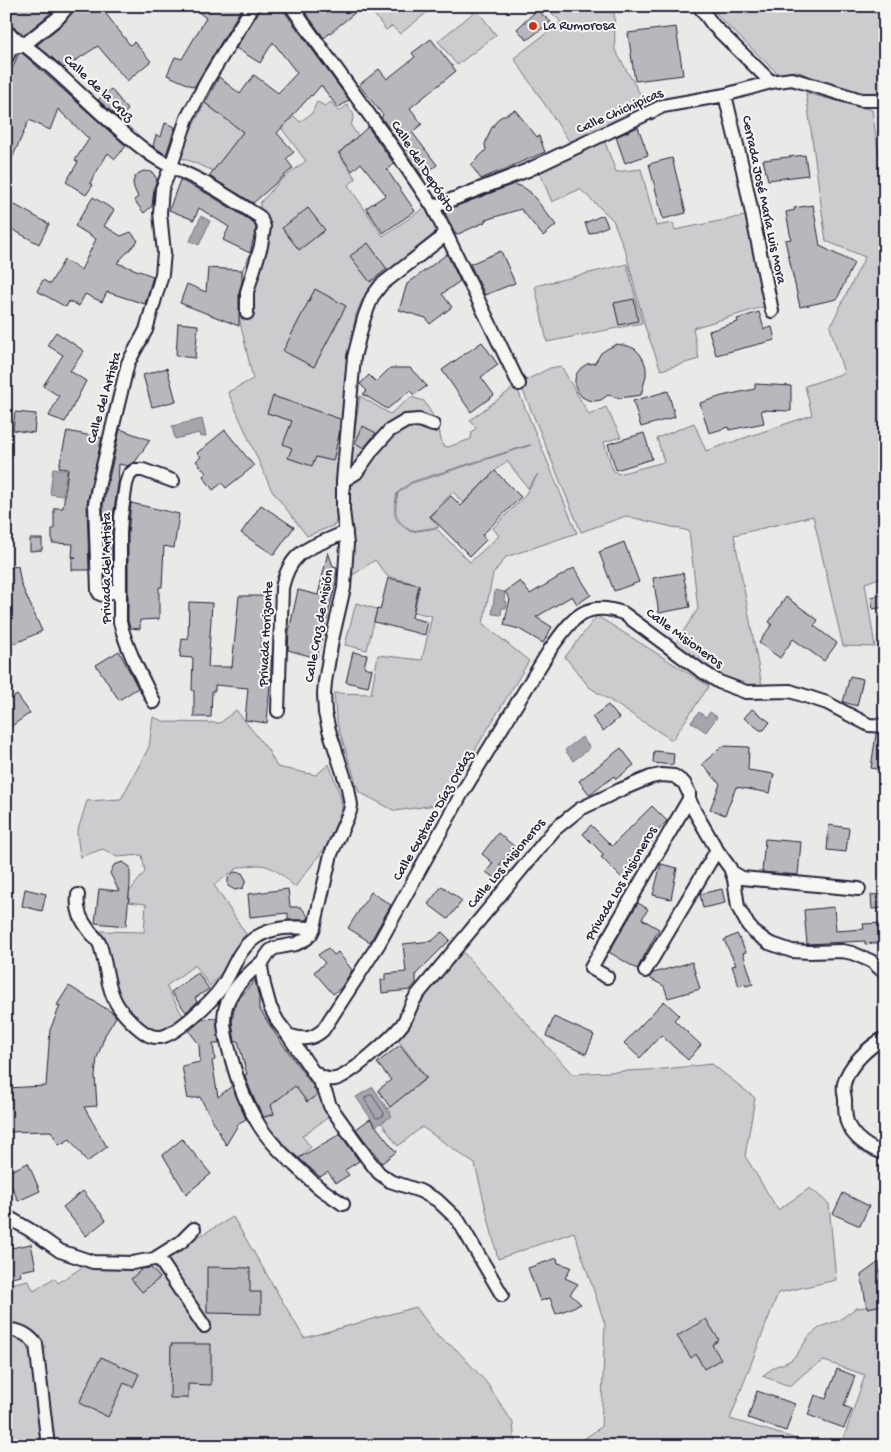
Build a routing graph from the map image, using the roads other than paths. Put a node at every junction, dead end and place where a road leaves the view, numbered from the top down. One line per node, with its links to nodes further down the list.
1 (68, 6): 6 (street)
2 (252, 6): 11 (street, Calle del Artista)
3 (291, 6): 12 (street, Calle del Depósito)
4 (699, 6): 8 (street)
5 (6, 32): 6 (street, Calle de la Cruz)
6 (25, 44): 7 (street); 11 (street, Calle de la Cruz)
7 (6, 59)
8 (771, 82): 9 (street, Calle Chichipicas); 10 (street, Calle Chichipicas)
9 (725, 95): 12 (street, Calle Chichipicas); 14 (street, Cerrada José María Luis Mora)
10 (885, 100)
11 (171, 166): 15 (street, Calle de la Cruz); 21 (street, Calle del Artista)
12 (433, 207): 13 (street, Calle del Depósito)
13 (445, 230): 16 (street, Calle del Depósito); 19 (street, Calle Cruz de Misión)
14 (772, 311)
15 (247, 313)
16 (518, 384)
17 (434, 425): 19 (street)
18 (173, 481): 21 (street, Privada del Artista)
19 (343, 481): 20 (street, Calle Cruz de Misión)
20 (346, 532): 24 (street, Privada Horizonte); 31 (street, Calle Cruz de Misión)
21 (120, 589): 23 (street, Privada del Artista)
22 (610, 608): 25 (street, Calle Misioneros); 36 (street, Calle Gustavo Díaz Ordaz)
23 (154, 702)
24 (278, 711)
25 (885, 726)
26 (689, 799): 27 (street, Calle Los Misioneros); 35 (street, Privada Los Misioneros); 38 (street, Calle Los Misioneros)
27 (717, 850): 28 (street, Calle Los Misioneros); 33 (street)
28 (732, 872): 29 (street); 34 (street, Calle Los Misioneros)
29 (859, 889)
30 (78, 895): 31 (street)
31 (314, 928): 32 (street)
32 (263, 961): 36 (street); 40 (street)
33 (645, 971)
34 (885, 973)
35 (607, 977)
36 (288, 1035): 38 (street)
37 (885, 1038): 39 (street)
38 (312, 1071): 44 (street)
39 (885, 1153)
40 (343, 1204)
41 (6, 1216): 43 (street)
42 (194, 1229): 43 (street)
43 (158, 1258): 45 (street)
44 (502, 1296)
45 (204, 1326)
46 (6, 1330): 47 (street)
47 (48, 1446)

